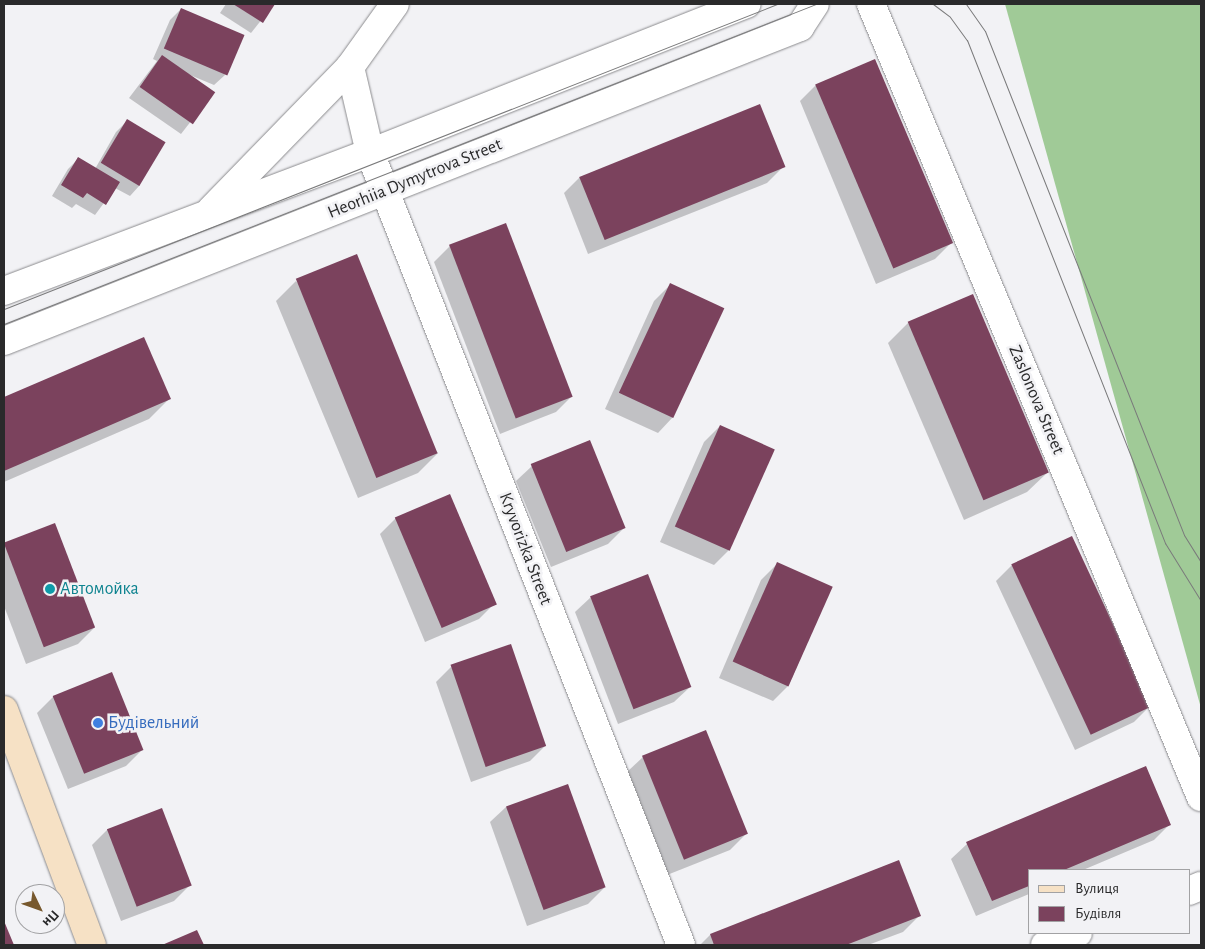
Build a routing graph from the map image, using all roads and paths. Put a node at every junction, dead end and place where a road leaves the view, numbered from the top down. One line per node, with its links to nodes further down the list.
1 (395, 4): 5 (street)
2 (746, 4): 6 (street)
3 (815, 4): 7 (street, Heorhiia Dymytrova Street)
4 (871, 4): 12 (street, Zaslonova Street)
5 (350, 67): 6 (street); 8 (street)
6 (370, 153): 7 (street, Kryvorizka Street); 8 (street)
7 (385, 191): 10 (street, Heorhiia Dymytrova Street); 15 (street, Kryvorizka Street)
8 (204, 217): 9 (street)
9 (4, 291)
10 (4, 341)
11 (4, 710): 14 (main road)
12 (1201, 796)
13 (1075, 934): 16 (street)
14 (92, 945)
15 (681, 945)
16 (1045, 945)

